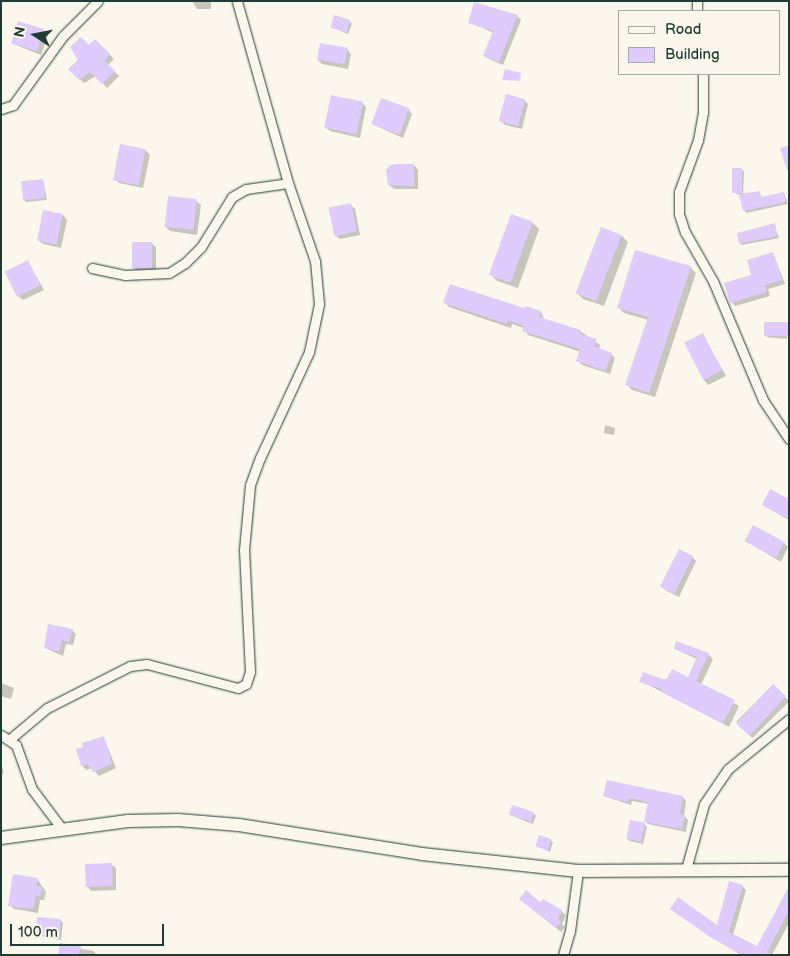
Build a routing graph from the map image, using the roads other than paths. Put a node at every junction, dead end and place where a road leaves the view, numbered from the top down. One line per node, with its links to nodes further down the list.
1 (98, 1): 4 (street)
2 (237, 1): 5 (street)
3 (703, 75): 7 (street)
4 (1, 109)
5 (288, 183): 6 (street); 10 (street)
6 (92, 268)
7 (789, 439)
8 (789, 719): 13 (street)
9 (1, 735): 10 (street)
10 (10, 739): 11 (street)
11 (62, 829): 12 (main road); 15 (main road)
12 (1, 838)
13 (686, 869): 14 (main road); 15 (main road)
14 (789, 870)
15 (578, 871): 16 (street)
16 (563, 955)

